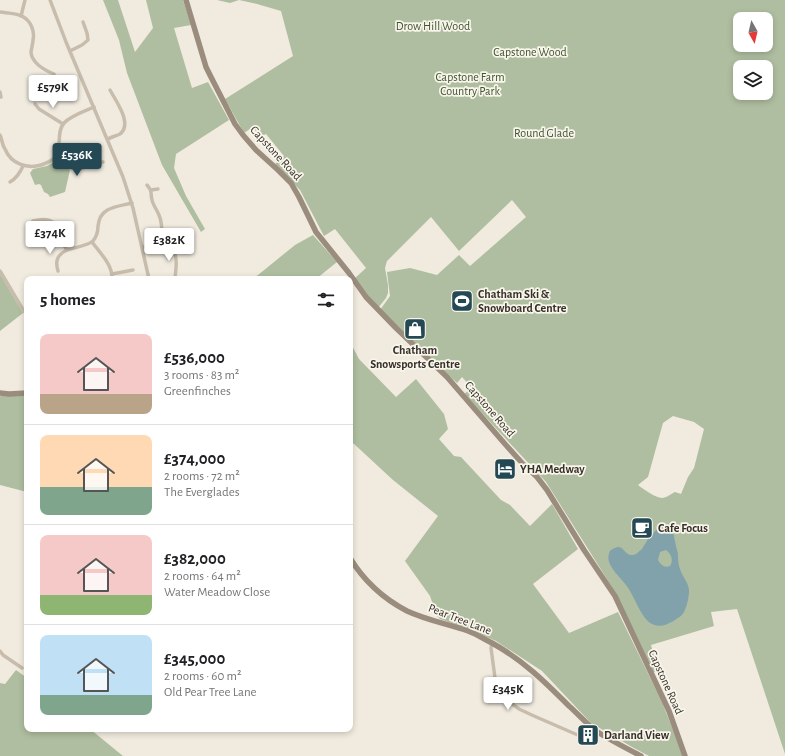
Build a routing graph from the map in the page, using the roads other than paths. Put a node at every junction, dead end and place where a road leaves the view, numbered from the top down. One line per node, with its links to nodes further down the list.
1 (25, 0): 5 (street)
2 (50, 0): 7 (street)
3 (186, 0): 36 (street, Capstone Road)
4 (0, 12): 5 (street)
5 (21, 16): 8 (street)
6 (83, 22): 7 (street)
7 (70, 51): 13 (street)
8 (54, 74)
9 (110, 90): 16 (street)
10 (0, 92): 11 (street)
11 (2, 97)
12 (34, 104): 14 (street)
13 (94, 107): 14 (street); 16 (street)
14 (63, 124): 17 (street)
15 (0, 135): 19 (street)
16 (108, 139): 24 (street)
17 (56, 157): 18 (street); 19 (street)
18 (103, 162)
19 (23, 166): 20 (street)
20 (10, 182)
21 (147, 185): 23 (street)
22 (158, 189): 23 (street)
23 (151, 190): 27 (street)
24 (132, 203): 26 (street); 28 (street)
25 (31, 226): 29 (street)
26 (92, 242): 29 (street); 33 (street)
27 (162, 244): 28 (street); 35 (street)
28 (142, 247): 34 (street)
29 (67, 250): 32 (street)
30 (133, 270): 33 (street)
31 (0, 271): 38 (street)
32 (58, 271)
33 (112, 274)
34 (148, 276)
35 (175, 276)
36 (351, 276)
37 (353, 279): 47 (street, Capstone Road)
38 (24, 311)
39 (0, 393): 40 (street)
40 (24, 393)
41 (353, 562): 42 (street, Pear Tree Lane)
42 (492, 643): 45 (street); 46 (street, Pear Tree Lane)
43 (0, 651): 44 (street)
44 (22, 668)
45 (580, 736)
46 (641, 756)
47 (685, 756)

